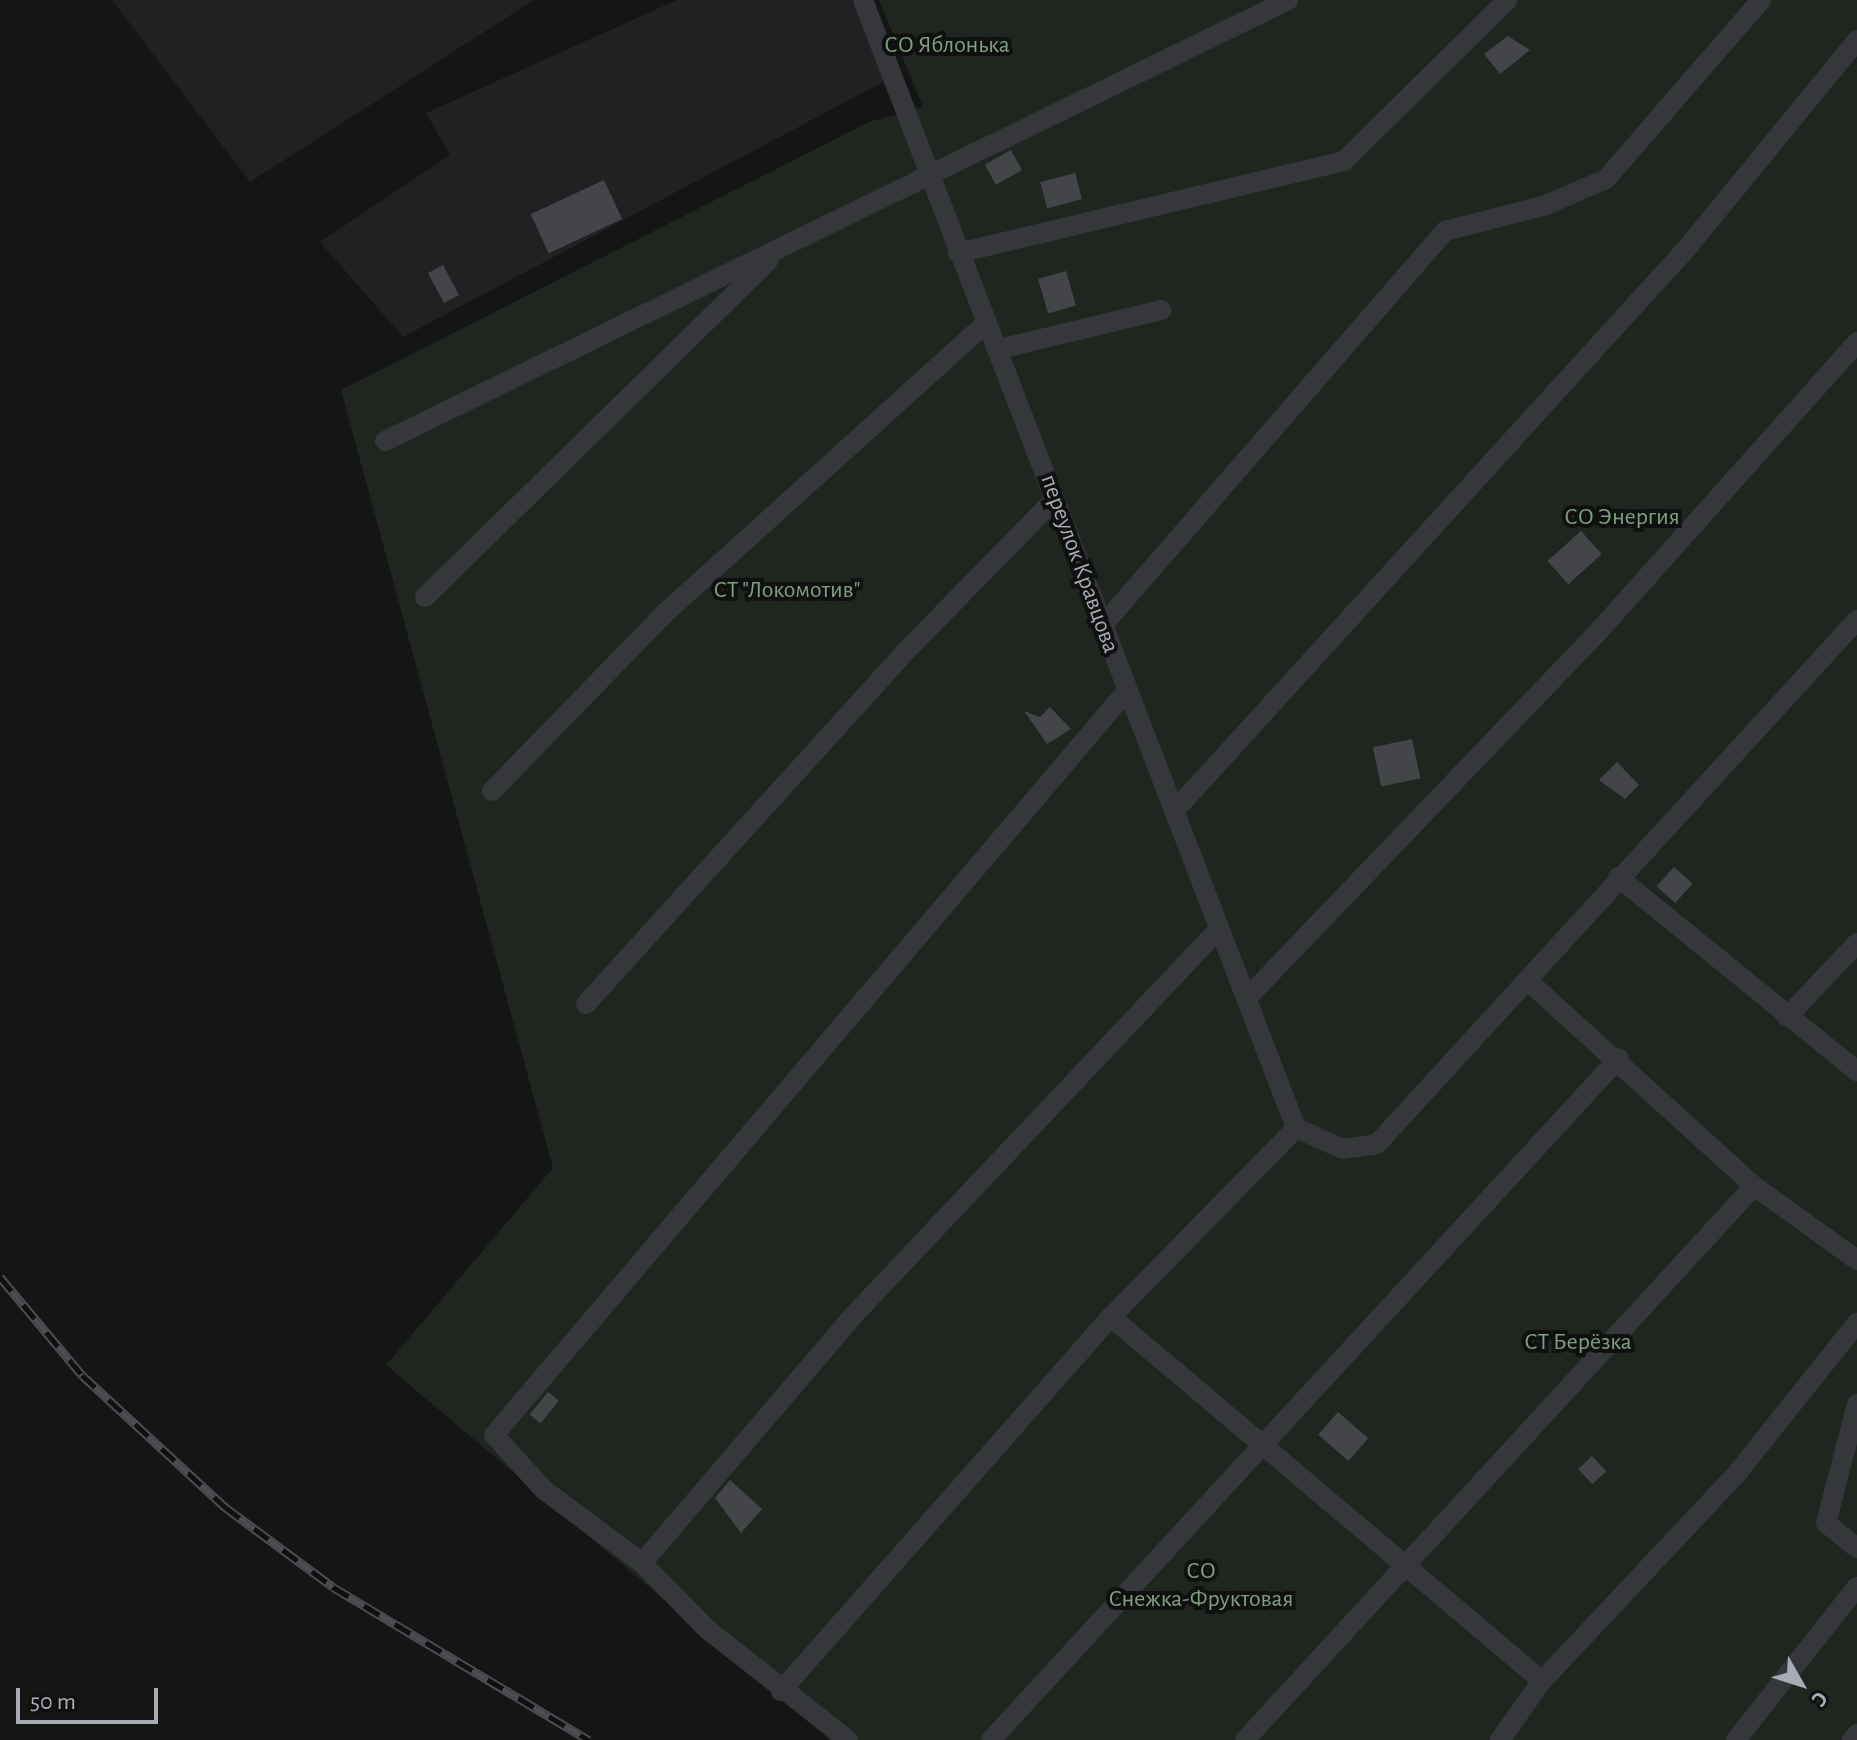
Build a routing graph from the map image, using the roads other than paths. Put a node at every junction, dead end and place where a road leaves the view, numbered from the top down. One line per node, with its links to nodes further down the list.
1 (863, 0): 6 (street, переулок Кравцова)
2 (1288, 0): 6 (street)
3 (1507, 0): 8 (street)
4 (1761, 0): 17 (street)
5 (1857, 40): 20 (street)
6 (928, 172): 7 (street); 8 (street, переулок Кравцова)
7 (779, 250): 13 (street); 15 (street)
8 (958, 253): 10 (street, переулок Кравцова)
9 (1161, 310): 12 (street)
10 (987, 322): 12 (street, переулок Кравцова); 19 (street)
11 (1857, 342): 25 (street)
12 (999, 349): 14 (street, переулок Кравцова)
13 (385, 441)
14 (1053, 501): 17 (street, переулок Кравцова); 26 (street)
15 (425, 597)
16 (1857, 620): 21 (street)
17 (1103, 625): 18 (street, переулок Кравцова)
18 (1126, 692): 20 (street, переулок Кравцова); 39 (street)
19 (492, 791)
20 (1178, 807): 22 (street, переулок Кравцова)
21 (1618, 877): 24 (street); 27 (street)
22 (1217, 931): 25 (street, переулок Кравцова); 39 (street)
23 (1857, 943): 27 (street)
24 (1528, 981): 28 (street); 30 (street)
25 (1246, 999): 30 (street, переулок Кравцова)
26 (586, 1004)
27 (1787, 1017): 29 (street)
28 (1619, 1058): 31 (street); 36 (street)
29 (1857, 1071)
30 (1296, 1128): 33 (street)
31 (1754, 1186): 32 (street); 38 (street)
32 (1857, 1260)
33 (1111, 1317): 36 (street); 42 (street)
34 (1857, 1323): 41 (street)
35 (1857, 1404): 37 (street)
36 (1262, 1438): 38 (street); 45 (street)
37 (1857, 1548)
38 (1404, 1560): 41 (street); 46 (street)
39 (642, 1563): 42 (street)
40 (1857, 1587): 48 (street)
41 (1542, 1681): 47 (street)
42 (781, 1691): 44 (street)
43 (1857, 1734): 49 (street)
44 (848, 1740)
45 (991, 1740)
46 (1245, 1740)
47 (1500, 1740)
48 (1736, 1740)
49 (1852, 1740)

